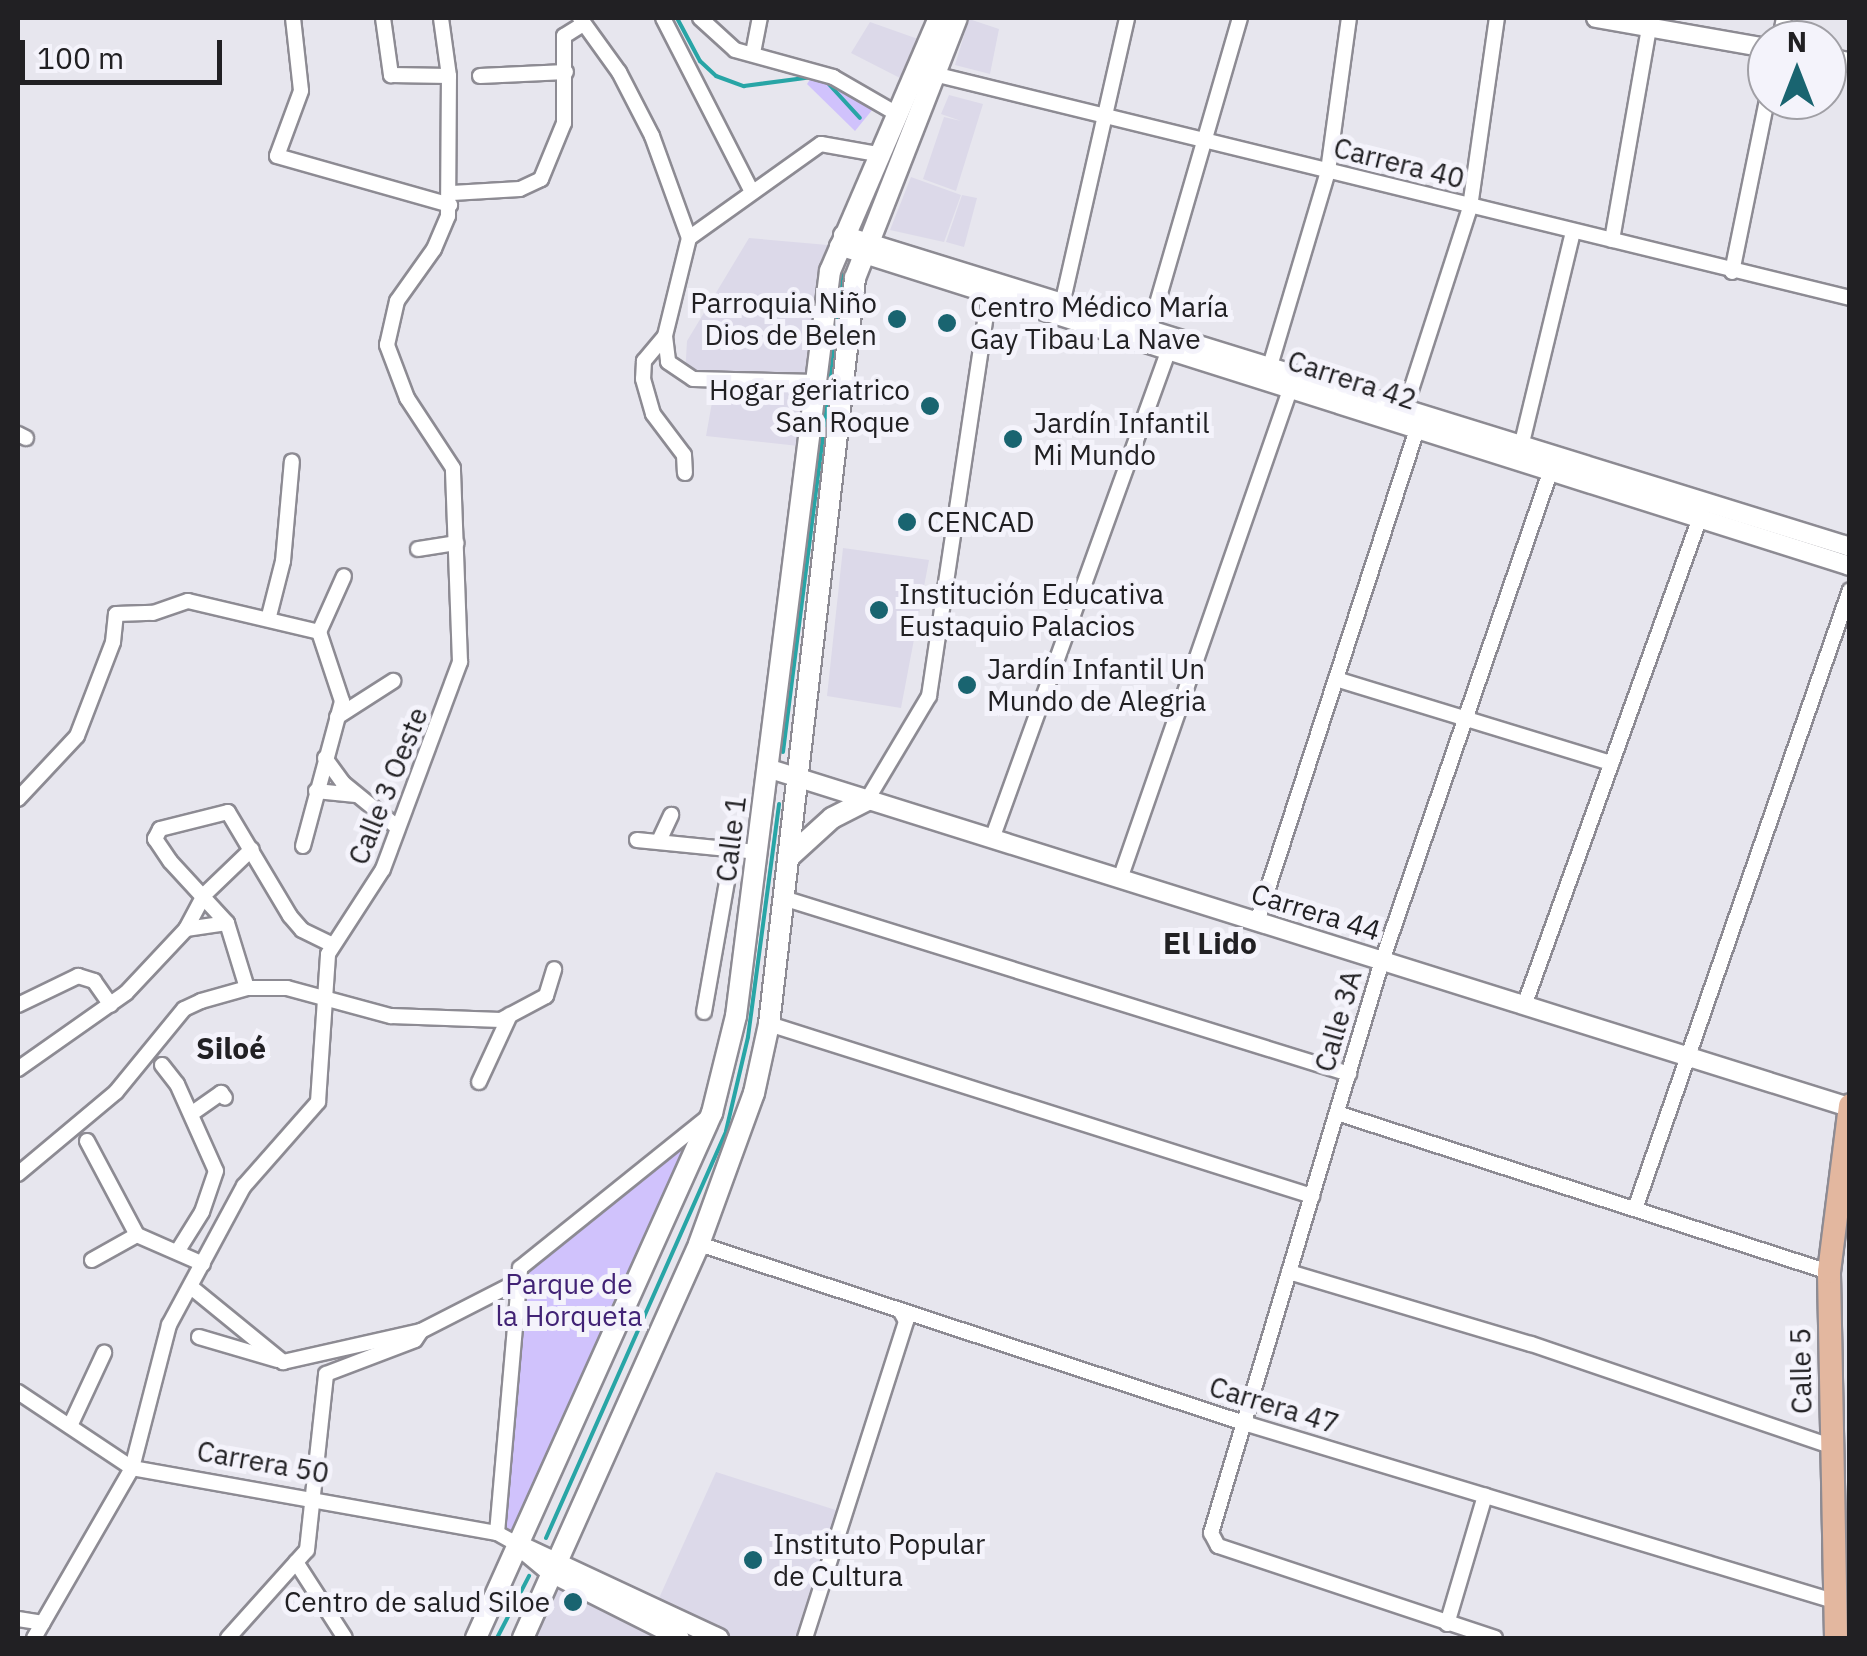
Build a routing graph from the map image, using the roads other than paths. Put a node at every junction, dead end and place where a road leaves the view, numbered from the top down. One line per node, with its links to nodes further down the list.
1 (294, 18): 29 (street)
2 (384, 18): 20 (street)
3 (441, 18): 20 (street, Calle 3 Oeste)
4 (663, 18): 28 (street)
5 (700, 18): 17 (street)
6 (760, 18): 17 (street)
7 (939, 18): 22 (main road, Calle 1)
8 (957, 18): 19 (main road)
9 (1126, 18): 23 (street)
10 (1240, 18): 25 (street)
11 (1350, 18): 27 (street)
12 (1496, 18): 30 (street)
13 (1596, 18): 15 (street)
14 (582, 21): 18 (street); 32 (street)
15 (1648, 27): 16 (street); 34 (street)
16 (1747, 44)
17 (753, 53): 22 (street)
18 (566, 72): 21 (street); 29 (street)
19 (938, 75): 23 (street, Carrera 40); 35 (main road)
20 (449, 76): 29 (street, Calle 3 Oeste)
21 (480, 76)
22 (897, 114): 26 (main road, Calle 1)
23 (1108, 118): 25 (street, Carrera 40); 39 (street)
24 (1764, 120): 36 (street)
25 (1208, 142): 27 (street, Carrera 40); 41 (street)
26 (877, 154): 28 (street); 33 (main road, Calle 1)
27 (1328, 171): 30 (street, Carrera 40); 43 (street)
28 (752, 192): 32 (street)
29 (450, 199): 52 (street, Calle 3 Oeste)
30 (1470, 207): 31 (street, Carrera 40); 46 (street)
31 (1573, 232): 34 (street, Carrera 40); 47 (street)
32 (689, 238): 40 (street)
33 (841, 240): 35 (street, Carrera 42); 44 (main road, Calle 1)
34 (1612, 240): 36 (street, Carrera 40)
35 (865, 248): 37 (street, Carrera 42); 67 (main road)
36 (1732, 272): 38 (street, Carrera 40)
37 (990, 287): 39 (street, Carrera 42); 71 (street)
38 (1850, 298)
39 (1061, 309): 41 (street, Carrera 42)
40 (665, 336): 44 (street); 50 (street)
41 (1147, 336): 42 (street, Carrera 42)
42 (1171, 344): 43 (street, Carrera 42); 74 (street)
43 (1268, 374): 45 (street, Carrera 42)
44 (816, 382): 66 (main road, Calle 1)
45 (1293, 382): 46 (street, Carrera 42); 82 (street)
46 (1411, 419): 47 (street, Carrera 42); 60 (street)
47 (1520, 453): 49 (street, Carrera 42)
48 (292, 461): 58 (street)
49 (1553, 464): 51 (street, Carrera 42); 63 (street, Calle 3A)
50 (685, 474)
51 (1702, 510): 53 (street, Carrera 42); 55 (street, Carrera 42); 65 (street)
52 (457, 543): 54 (street); 73 (street, Calle 3 Oeste)
53 (1850, 547)
54 (418, 549)
55 (1850, 566)
56 (344, 576): 59 (street)
57 (1850, 590): 99 (street)
58 (269, 616): 59 (street); 70 (street)
59 (319, 632): 62 (street)
60 (1336, 679): 63 (street); 86 (street)
61 (393, 682): 62 (street)
62 (338, 717): 64 (street)
63 (1465, 718): 65 (street); 89 (street, Calle 3A)
64 (325, 758): 68 (street); 69 (street)
65 (1612, 763): 95 (street)
66 (768, 768): 67 (street, Carrera 44); 80 (main road, Calle 1)
67 (798, 778): 71 (street, Carrera 44); 81 (main road)
68 (316, 791): 69 (street); 77 (street)
69 (356, 796): 73 (street)
70 (18, 799)
71 (867, 800): 74 (street, Carrera 44); 81 (main road)
72 (671, 815): 76 (street)
73 (397, 827): 88 (street, Calle 3 Oeste)
74 (992, 839): 82 (street, Carrera 44)
75 (638, 840): 76 (street)
76 (660, 841): 78 (street)
77 (303, 846)
78 (733, 848): 80 (street); 96 (street)
79 (252, 849): 83 (street); 83 (street); 88 (street)
80 (758, 852): 106 (main road, Calle 1)
81 (788, 858): 84 (main road)
82 (1120, 879): 86 (street, Carrera 44)
83 (204, 895): 85 (street); 87 (street)
84 (783, 898): 98 (main road); 102 (street)
85 (228, 922): 87 (street); 91 (street)
86 (1257, 922): 89 (street, Carrera 44)
87 (186, 929): 93 (street)
88 (334, 945): 92 (street, Calle 3 Oeste)
89 (1382, 961): 95 (street, Carrera 44); 102 (street, Calle 3A)
90 (554, 969): 97 (street)
91 (248, 988): 92 (street); 110 (street)
92 (322, 997): 97 (street); 114 (street, Calle 3 Oeste)
93 (111, 1004): 94 (street); 101 (street)
94 (18, 1005)
95 (1524, 1006): 99 (street, Carrera 44)
96 (704, 1012)
97 (510, 1015): 103 (street)
98 (770, 1024): 111 (street); 116 (main road)
99 (1688, 1057): 105 (street, Carrera 44); 112 (street)
100 (162, 1065): 108 (street)
101 (18, 1069)
102 (1349, 1074): 107 (street, Calle 3A)
103 (479, 1082)
104 (225, 1098): 108 (street)
105 (1849, 1107): 121 (main road, Calle 5)
106 (712, 1113): 122 (street); 138 (main road, Calle 1)
107 (1337, 1113): 111 (street, Calle 3A); 112 (street)
108 (191, 1114): 113 (street)
109 (87, 1141): 115 (street)
110 (18, 1174)
111 (1312, 1196): 120 (street, Calle 3A)
112 (1635, 1210): 121 (street)
113 (199, 1216): 114 (street); 117 (street)
114 (221, 1228): 119 (street, Calle 3 Oeste)
115 (137, 1235): 117 (street); 118 (street)
116 (699, 1244): 124 (street, Carrera 47); 140 (main road)
117 (177, 1252): 119 (street)
118 (92, 1260)
119 (203, 1264): 123 (street, Calle 3 Oeste)
120 (1289, 1272): 131 (street, Calle 3A); 133 (street)
121 (1829, 1272): 133 (main road, Calle 5)
122 (514, 1283): 125 (street); 137 (street)
123 (190, 1287): 128 (street); 134 (street, Calle 3 Oeste)
124 (908, 1317): 131 (street, Carrera 47); 152 (street)
125 (421, 1330): 128 (street); 136 (street)
126 (199, 1337): 128 (street)
127 (104, 1353): 132 (street)
128 (282, 1362)
129 (21, 1394): 130 (street); 132 (street, Carrera 50)
130 (18, 1413)
131 (1244, 1423): 135 (street, Carrera 47); 144 (street, Calle 3A)
132 (70, 1426): 134 (street, Carrera 50)
133 (1833, 1447): 141 (main road, Calle 5)
134 (132, 1468): 136 (street, Carrera 50); 143 (street, Calle 3 Oeste)
135 (1486, 1496): 141 (street, Carrera 47); 144 (street)
136 (312, 1498): 137 (street, Carrera 50); 139 (street)
137 (497, 1533): 138 (street, Carrera 50)
138 (517, 1544): 140 (street, Carrera 50); 148 (main road, Calle 1)
139 (296, 1562): 146 (street); 147 (street)
140 (554, 1566): 149 (main road); 150 (street, Carrera 50); 151 (street, Carrera 50)
141 (1836, 1602): 154 (main road, Calle 5)
142 (18, 1619): 143 (street)
143 (43, 1624): 145 (street, Calle 3 Oeste)
144 (1446, 1624): 153 (street)
145 (34, 1638)
146 (228, 1638)
147 (345, 1638)
148 (476, 1638)
149 (523, 1638)
150 (680, 1638)
151 (719, 1638)
152 (805, 1638)
153 (1494, 1638)
154 (1836, 1638)

